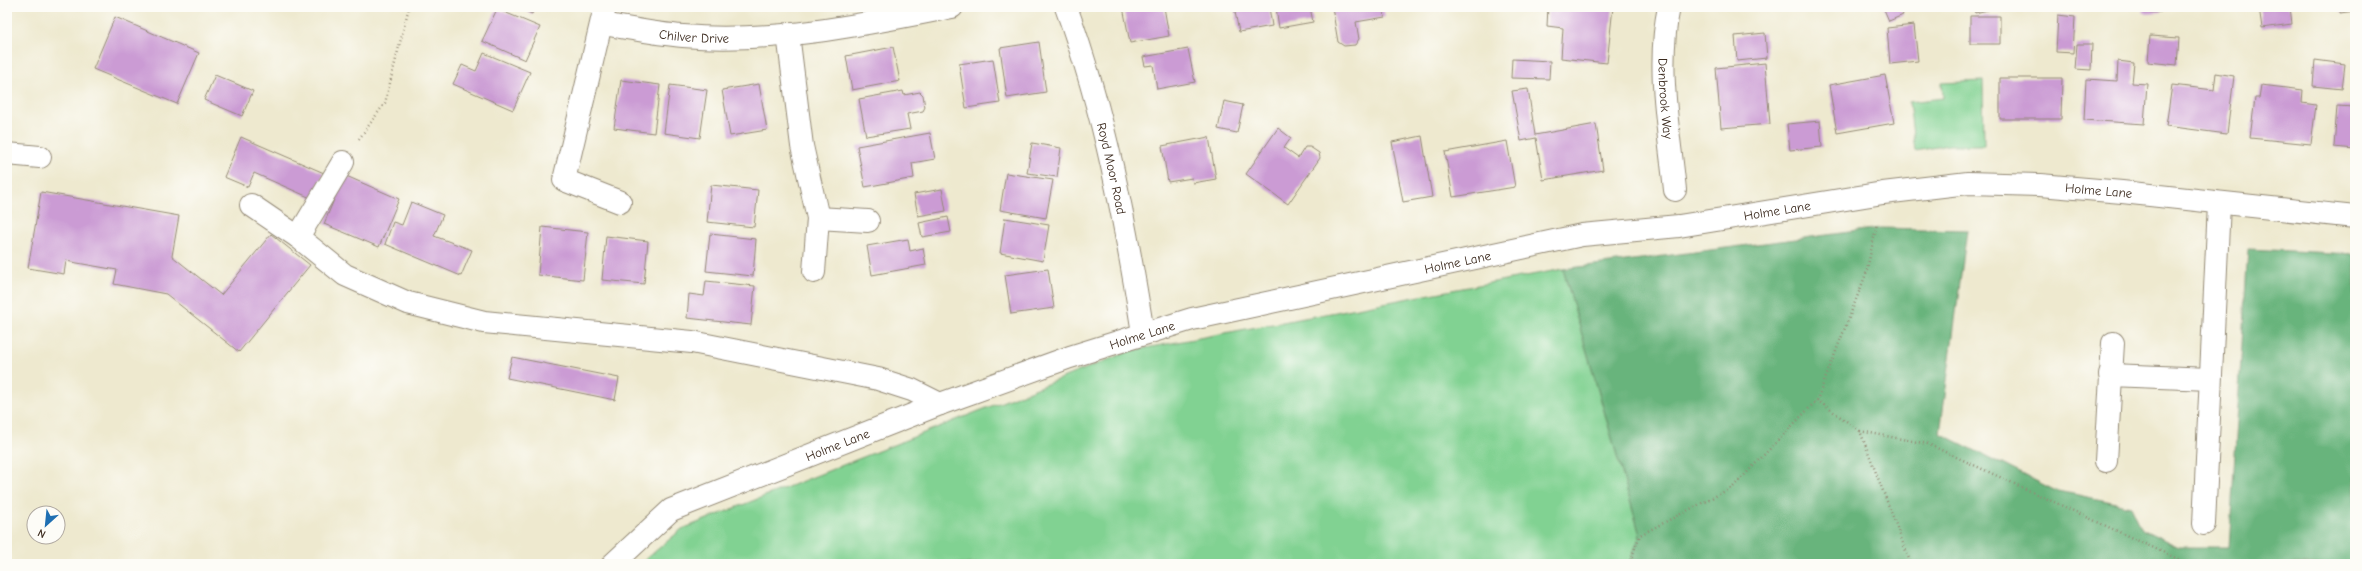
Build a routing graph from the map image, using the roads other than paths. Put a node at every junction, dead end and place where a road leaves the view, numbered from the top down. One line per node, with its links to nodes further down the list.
1 (952, 7): 4 (street, Chilver Drive)
2 (1066, 7): 19 (street, Royd Moor Road)
3 (1669, 7): 10 (street, Denbrook Way)
4 (898, 12): 6 (street, Chilver Drive)
5 (603, 16): 6 (street, Chilver Drive); 11 (street, Chilver Drive)
6 (788, 34): 15 (street)
7 (7, 154): 8 (street)
8 (40, 157)
9 (343, 162): 17 (street)
10 (1675, 190)
11 (620, 202)
12 (2219, 204): 14 (street, Holme Lane); 19 (street, Holme Lane); 22 (street)
13 (251, 205): 17 (street)
14 (2355, 217)
15 (818, 218): 16 (street); 18 (street)
16 (868, 221)
17 (298, 237): 23 (street)
18 (814, 272)
19 (1143, 333): 23 (street, Holme Lane)
20 (2113, 343): 21 (street)
21 (2110, 375): 22 (street); 24 (street)
22 (2210, 379): 25 (street)
23 (940, 404): 26 (street, Holme Lane)
24 (2106, 461)
25 (2204, 524)
26 (613, 564)

